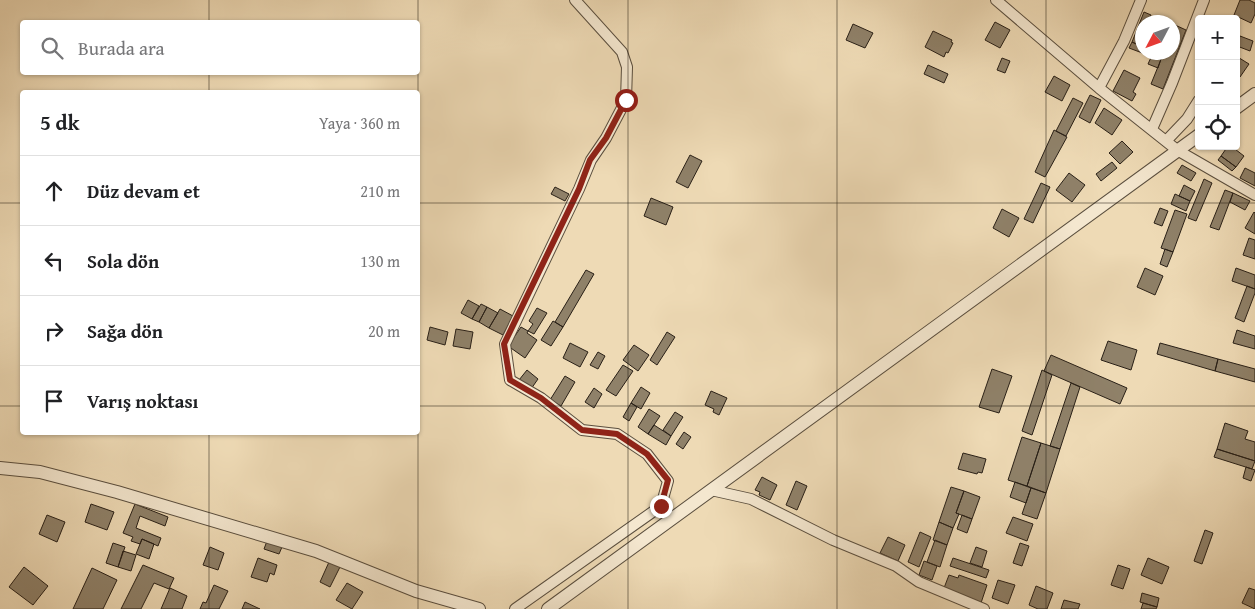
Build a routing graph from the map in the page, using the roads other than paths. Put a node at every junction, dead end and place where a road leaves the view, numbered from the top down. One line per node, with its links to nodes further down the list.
1 (575, 0): 17 (street)
2 (996, 0): 5 (street)
3 (1140, 0): 5 (street)
4 (1204, 0): 9 (street)
5 (1099, 88): 9 (street)
6 (1255, 94): 8 (street)
7 (1196, 105): 11 (street)
8 (1240, 105)
9 (1152, 129): 11 (street)
10 (1195, 138): 12 (street)
11 (1166, 141): 12 (street)
12 (1177, 150): 13 (street); 15 (street)
13 (1255, 194)
14 (0, 468): 16 (street)
15 (711, 490): 18 (street); 19 (street)
16 (479, 609)
17 (515, 609)
18 (548, 609)
19 (984, 609)

